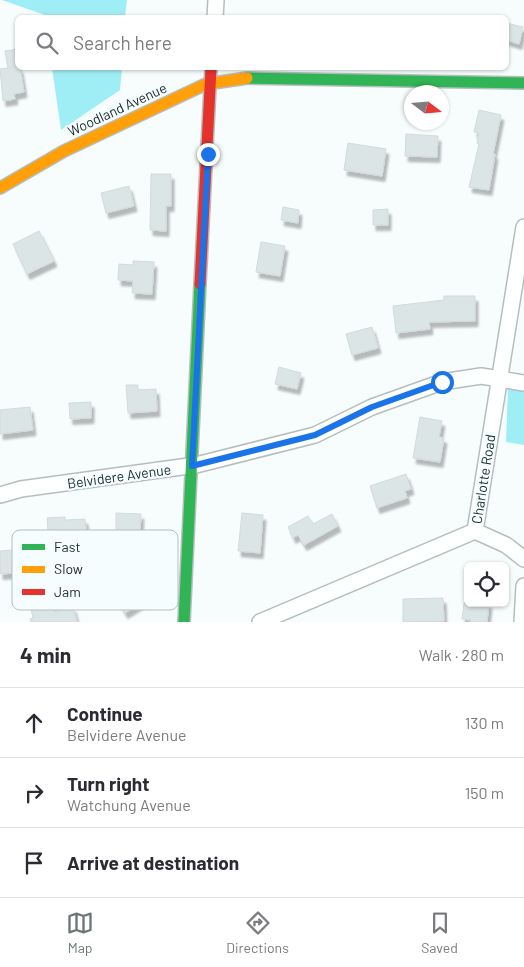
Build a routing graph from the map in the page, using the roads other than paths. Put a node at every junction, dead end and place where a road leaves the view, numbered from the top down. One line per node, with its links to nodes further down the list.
1 (216, 0): 2 (street)
2 (215, 15)
3 (212, 70): 4 (street)
4 (210, 83): 5 (street, Woodland Avenue); 6 (street, Woodland Avenue); 10 (street)
5 (524, 83)
6 (0, 188)
7 (524, 227): 8 (street, Charlotte Road)
8 (500, 378): 9 (street, Belvidere Avenue); 10 (street, Belvidere Avenue); 12 (street, Charlotte Road)
9 (524, 383)
10 (192, 466): 11 (street, Belvidere Avenue); 15 (street)
11 (0, 495)
12 (474, 531): 13 (street); 16 (street, Charlotte Road)
13 (524, 559)
14 (524, 586): 17 (street)
15 (184, 622)
16 (260, 622)
17 (522, 622)

